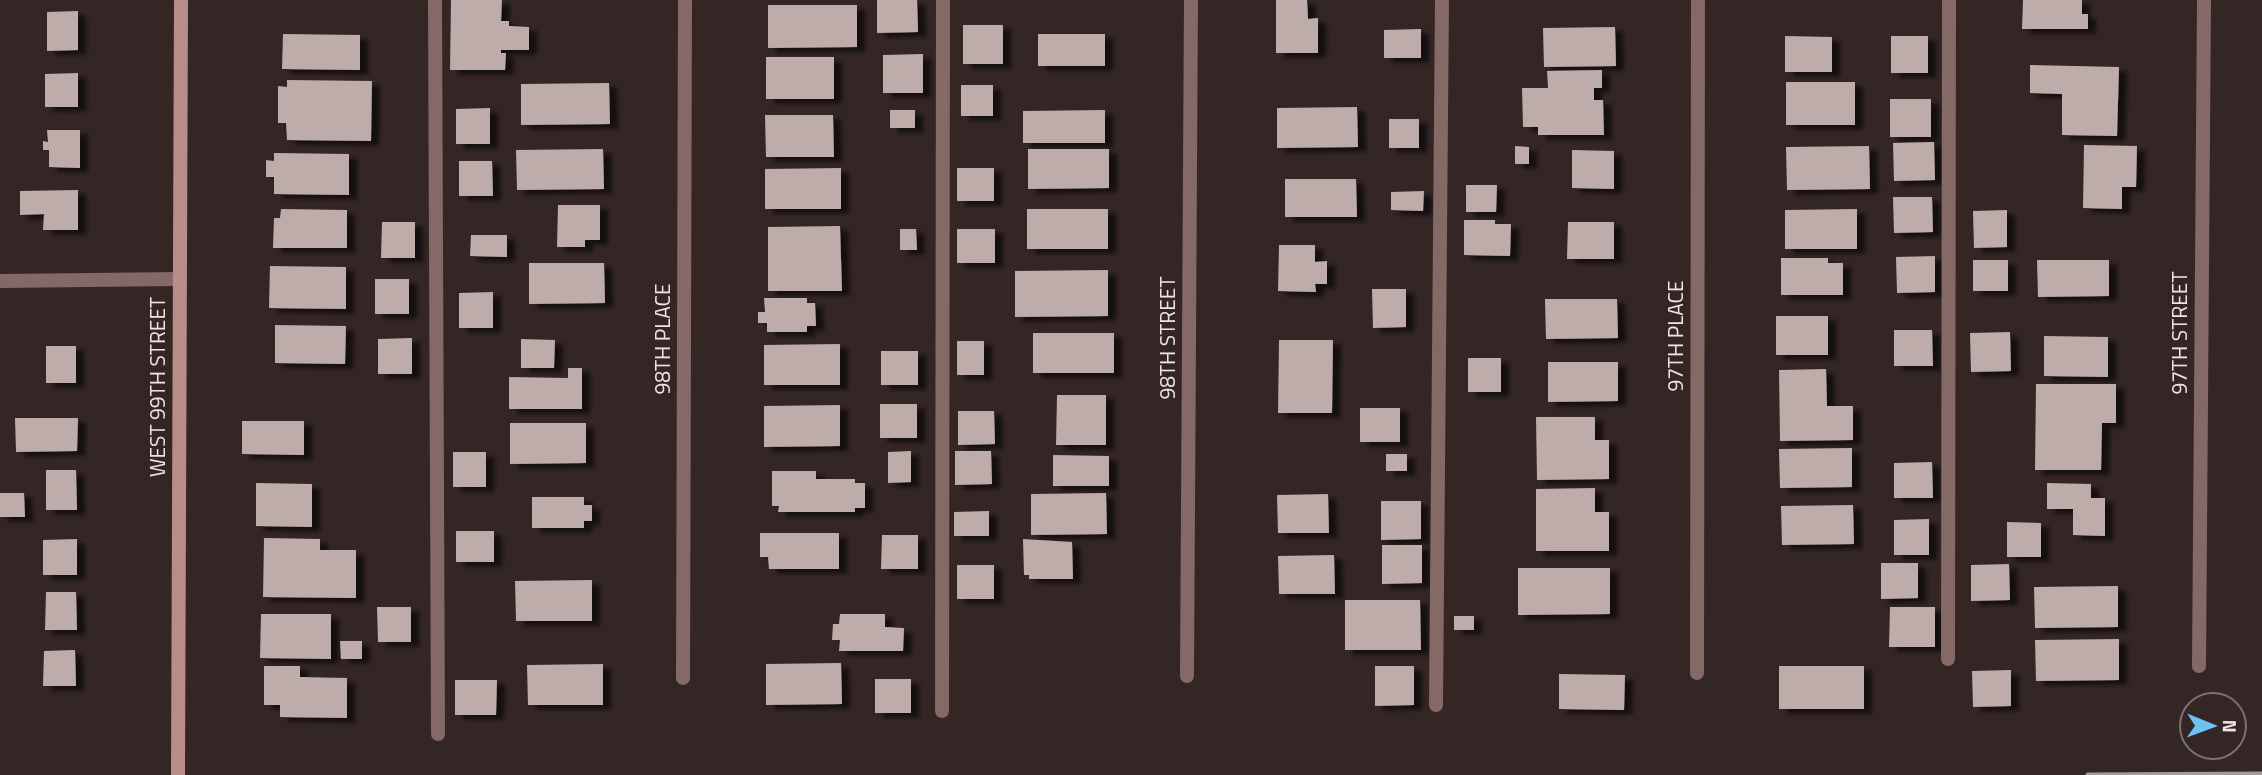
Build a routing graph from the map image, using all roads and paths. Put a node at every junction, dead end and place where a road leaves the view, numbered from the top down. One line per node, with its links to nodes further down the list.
1 (181, 0): 10 (street, WEST 99TH STREET)
2 (435, 0): 19 (street)
3 (685, 0): 16 (street, 98TH PLACE)
4 (943, 0): 18 (street)
5 (1191, 0): 15 (street, 98TH STREET)
6 (1441, 0): 17 (street)
7 (1698, 0): 14 (street, 97TH PLACE)
8 (1950, 0): 12 (street)
9 (2204, 0): 13 (street, 97TH STREET)
10 (180, 279): 11 (street); 20 (street, WEST 99TH STREET)
11 (0, 281)
12 (1948, 659)
13 (2199, 666)
14 (1696, 673)
15 (1186, 676)
16 (683, 678)
17 (1436, 705)
18 (942, 710)
19 (438, 734)
20 (178, 775)

